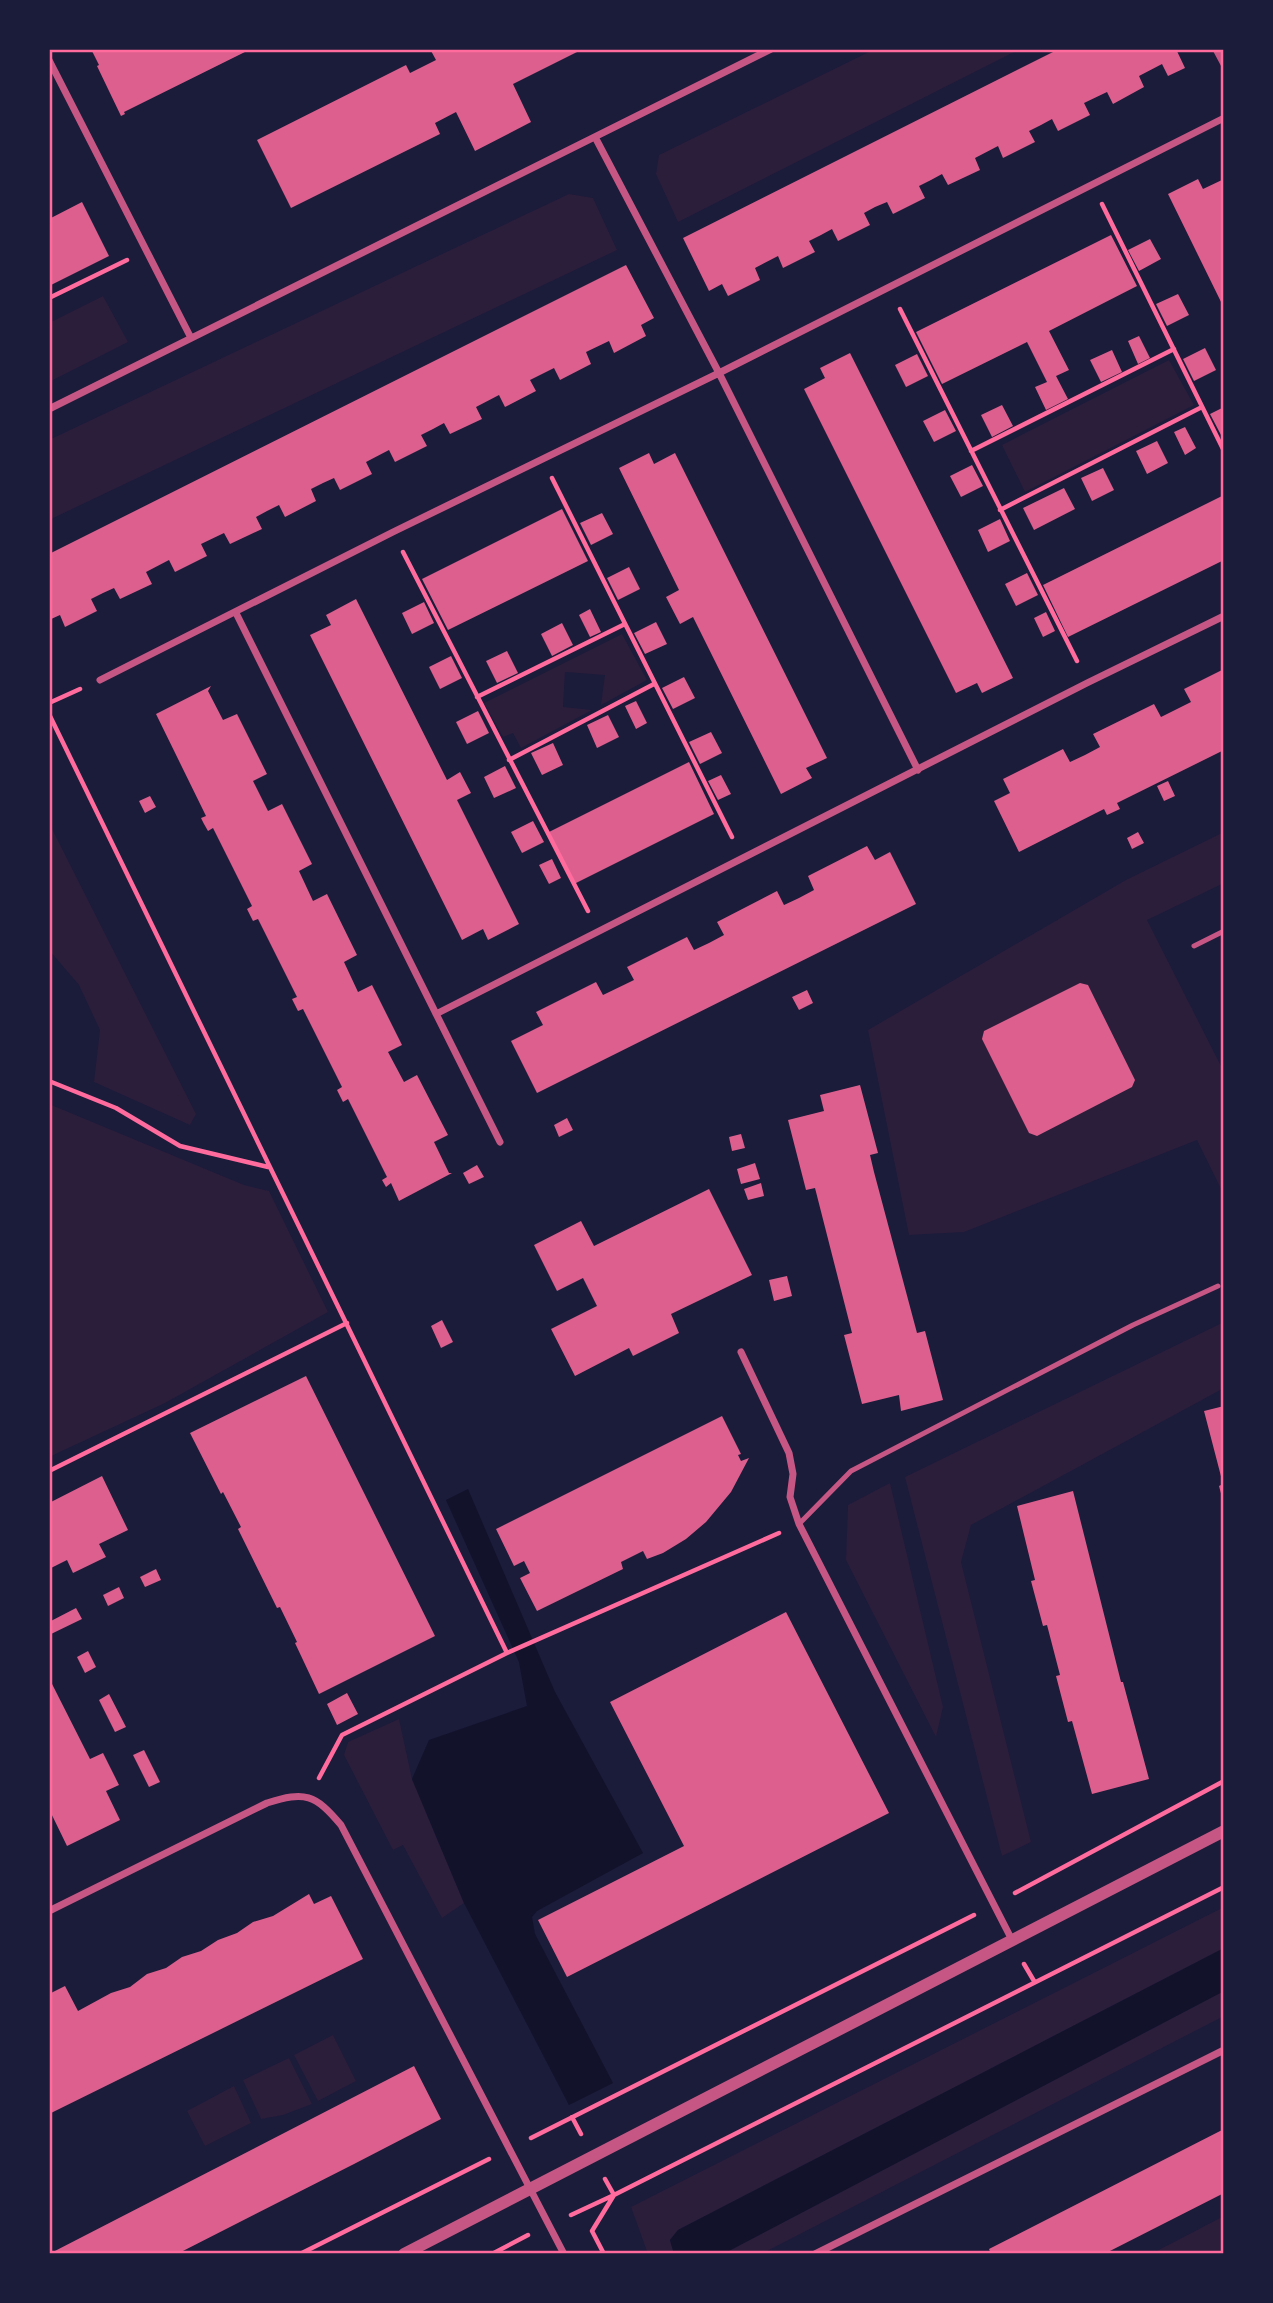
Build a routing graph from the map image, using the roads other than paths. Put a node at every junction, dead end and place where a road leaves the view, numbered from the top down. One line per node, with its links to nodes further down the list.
1 (771, 49): 6 (street)
2 (1216, 49): 4 (street)
3 (49, 60): 7 (street)
4 (1224, 64)
5 (1224, 118): 8 (street)
6 (595, 137): 7 (street); 8 (street)
7 (191, 338): 9 (street)
8 (719, 373): 10 (street); 13 (street)
9 (49, 409)
10 (236, 613): 12 (street); 16 (street)
11 (1224, 616): 13 (street)
12 (100, 680)
13 (918, 769): 16 (street)
14 (1224, 931): 15 (lane)
15 (1194, 946)
16 (436, 1014): 17 (street)
17 (500, 1142)
18 (1218, 1286): 20 (lane)
19 (741, 1353): 20 (street)
20 (799, 1524): 23 (street)
21 (1224, 1831): 23 (street)
22 (49, 1911): 25 (street)
23 (1013, 1940): 25 (street)
24 (1224, 2050): 28 (street)
25 (530, 2189): 26 (street); 27 (street)
26 (404, 2254)
27 (564, 2254)
28 (815, 2254)

